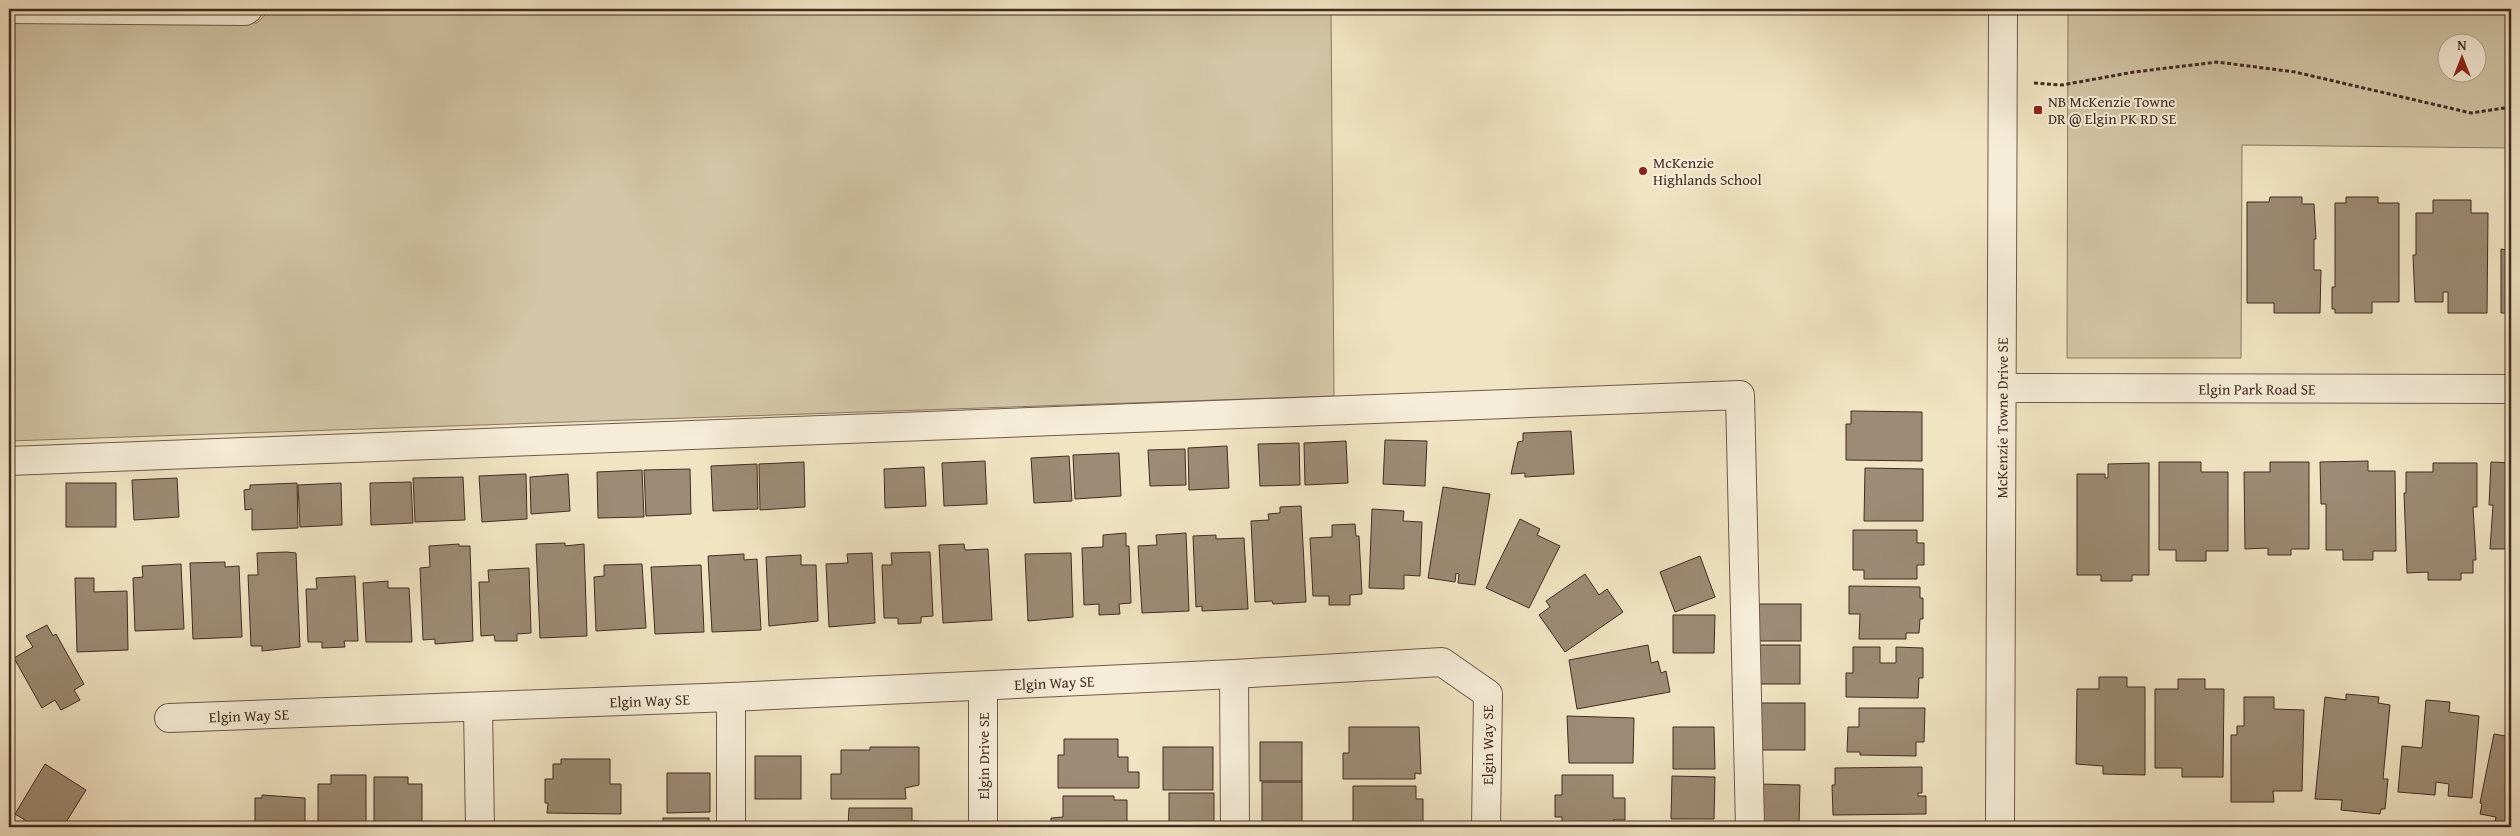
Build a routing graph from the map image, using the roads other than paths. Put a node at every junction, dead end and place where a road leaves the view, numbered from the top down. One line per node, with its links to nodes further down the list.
1 (9, 9): 2 (street)
2 (248, 9)
3 (2003, 9): 4 (street, McKenzie Towne Drive SE)
4 (2002, 388): 5 (street, Elgin Park Road SE); 18 (street, McKenzie Towne Drive SE)
5 (2511, 389)
6 (9, 461): 17 (street)
7 (1234, 674): 8 (street, Elgin Way SE); 15 (street); 16 (street, Elgin Way SE)
8 (983, 686): 9 (street, Elgin Way SE); 14 (street, Elgin Drive SE)
9 (731, 697): 10 (street, Elgin Way SE); 13 (street)
10 (478, 708): 11 (street, Elgin Way SE); 12 (street)
11 (168, 718)
12 (480, 827)
13 (731, 827)
14 (983, 827)
15 (1235, 827)
16 (1486, 827)
17 (1750, 827)
18 (2000, 827)

